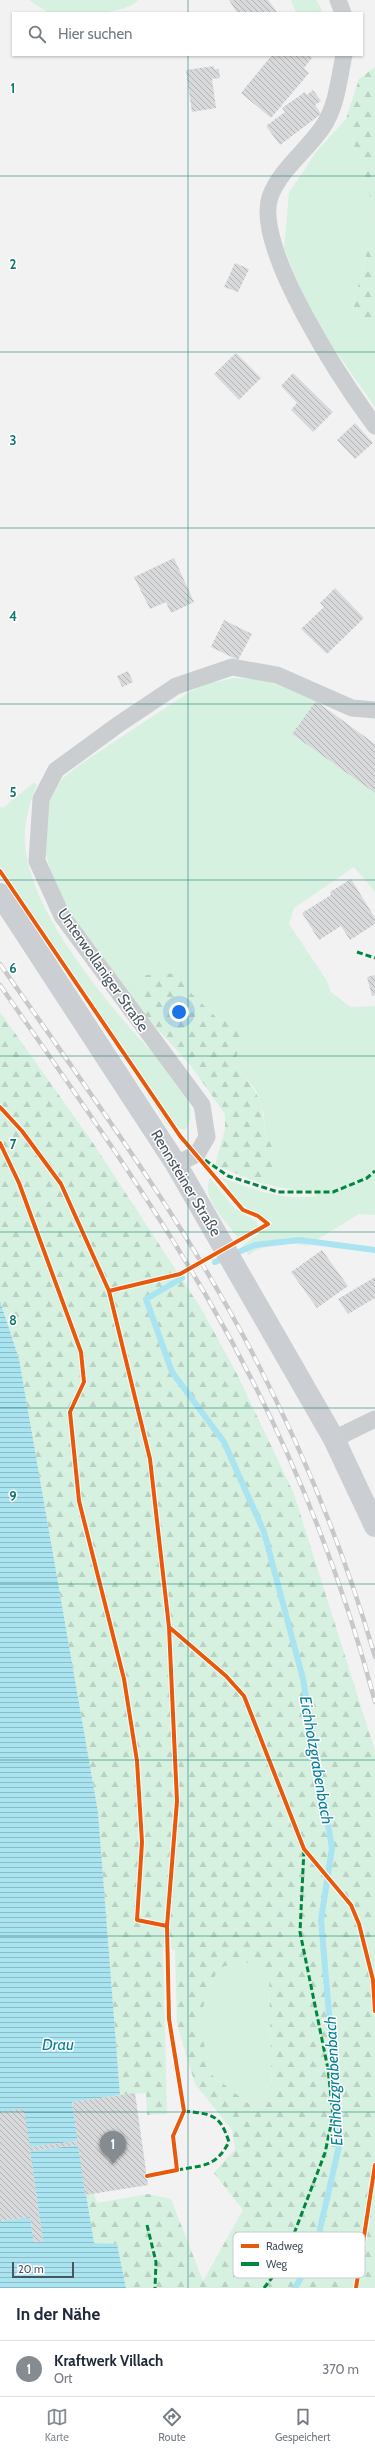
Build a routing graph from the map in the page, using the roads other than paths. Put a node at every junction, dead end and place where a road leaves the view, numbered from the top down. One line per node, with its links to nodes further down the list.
1 (338, 0): 2 (street)
2 (343, 12)
3 (344, 56): 4 (street)
4 (375, 426)
5 (375, 710): 7 (street, Unterwollaniger Straße)
6 (0, 894): 7 (main road, Rennsteiner Straße)
7 (176, 1164): 9 (main road, Rennsteiner Straße)
8 (375, 1419): 9 (street)
9 (334, 1439): 10 (main road, Rennsteiner Straße)
10 (375, 1526)

